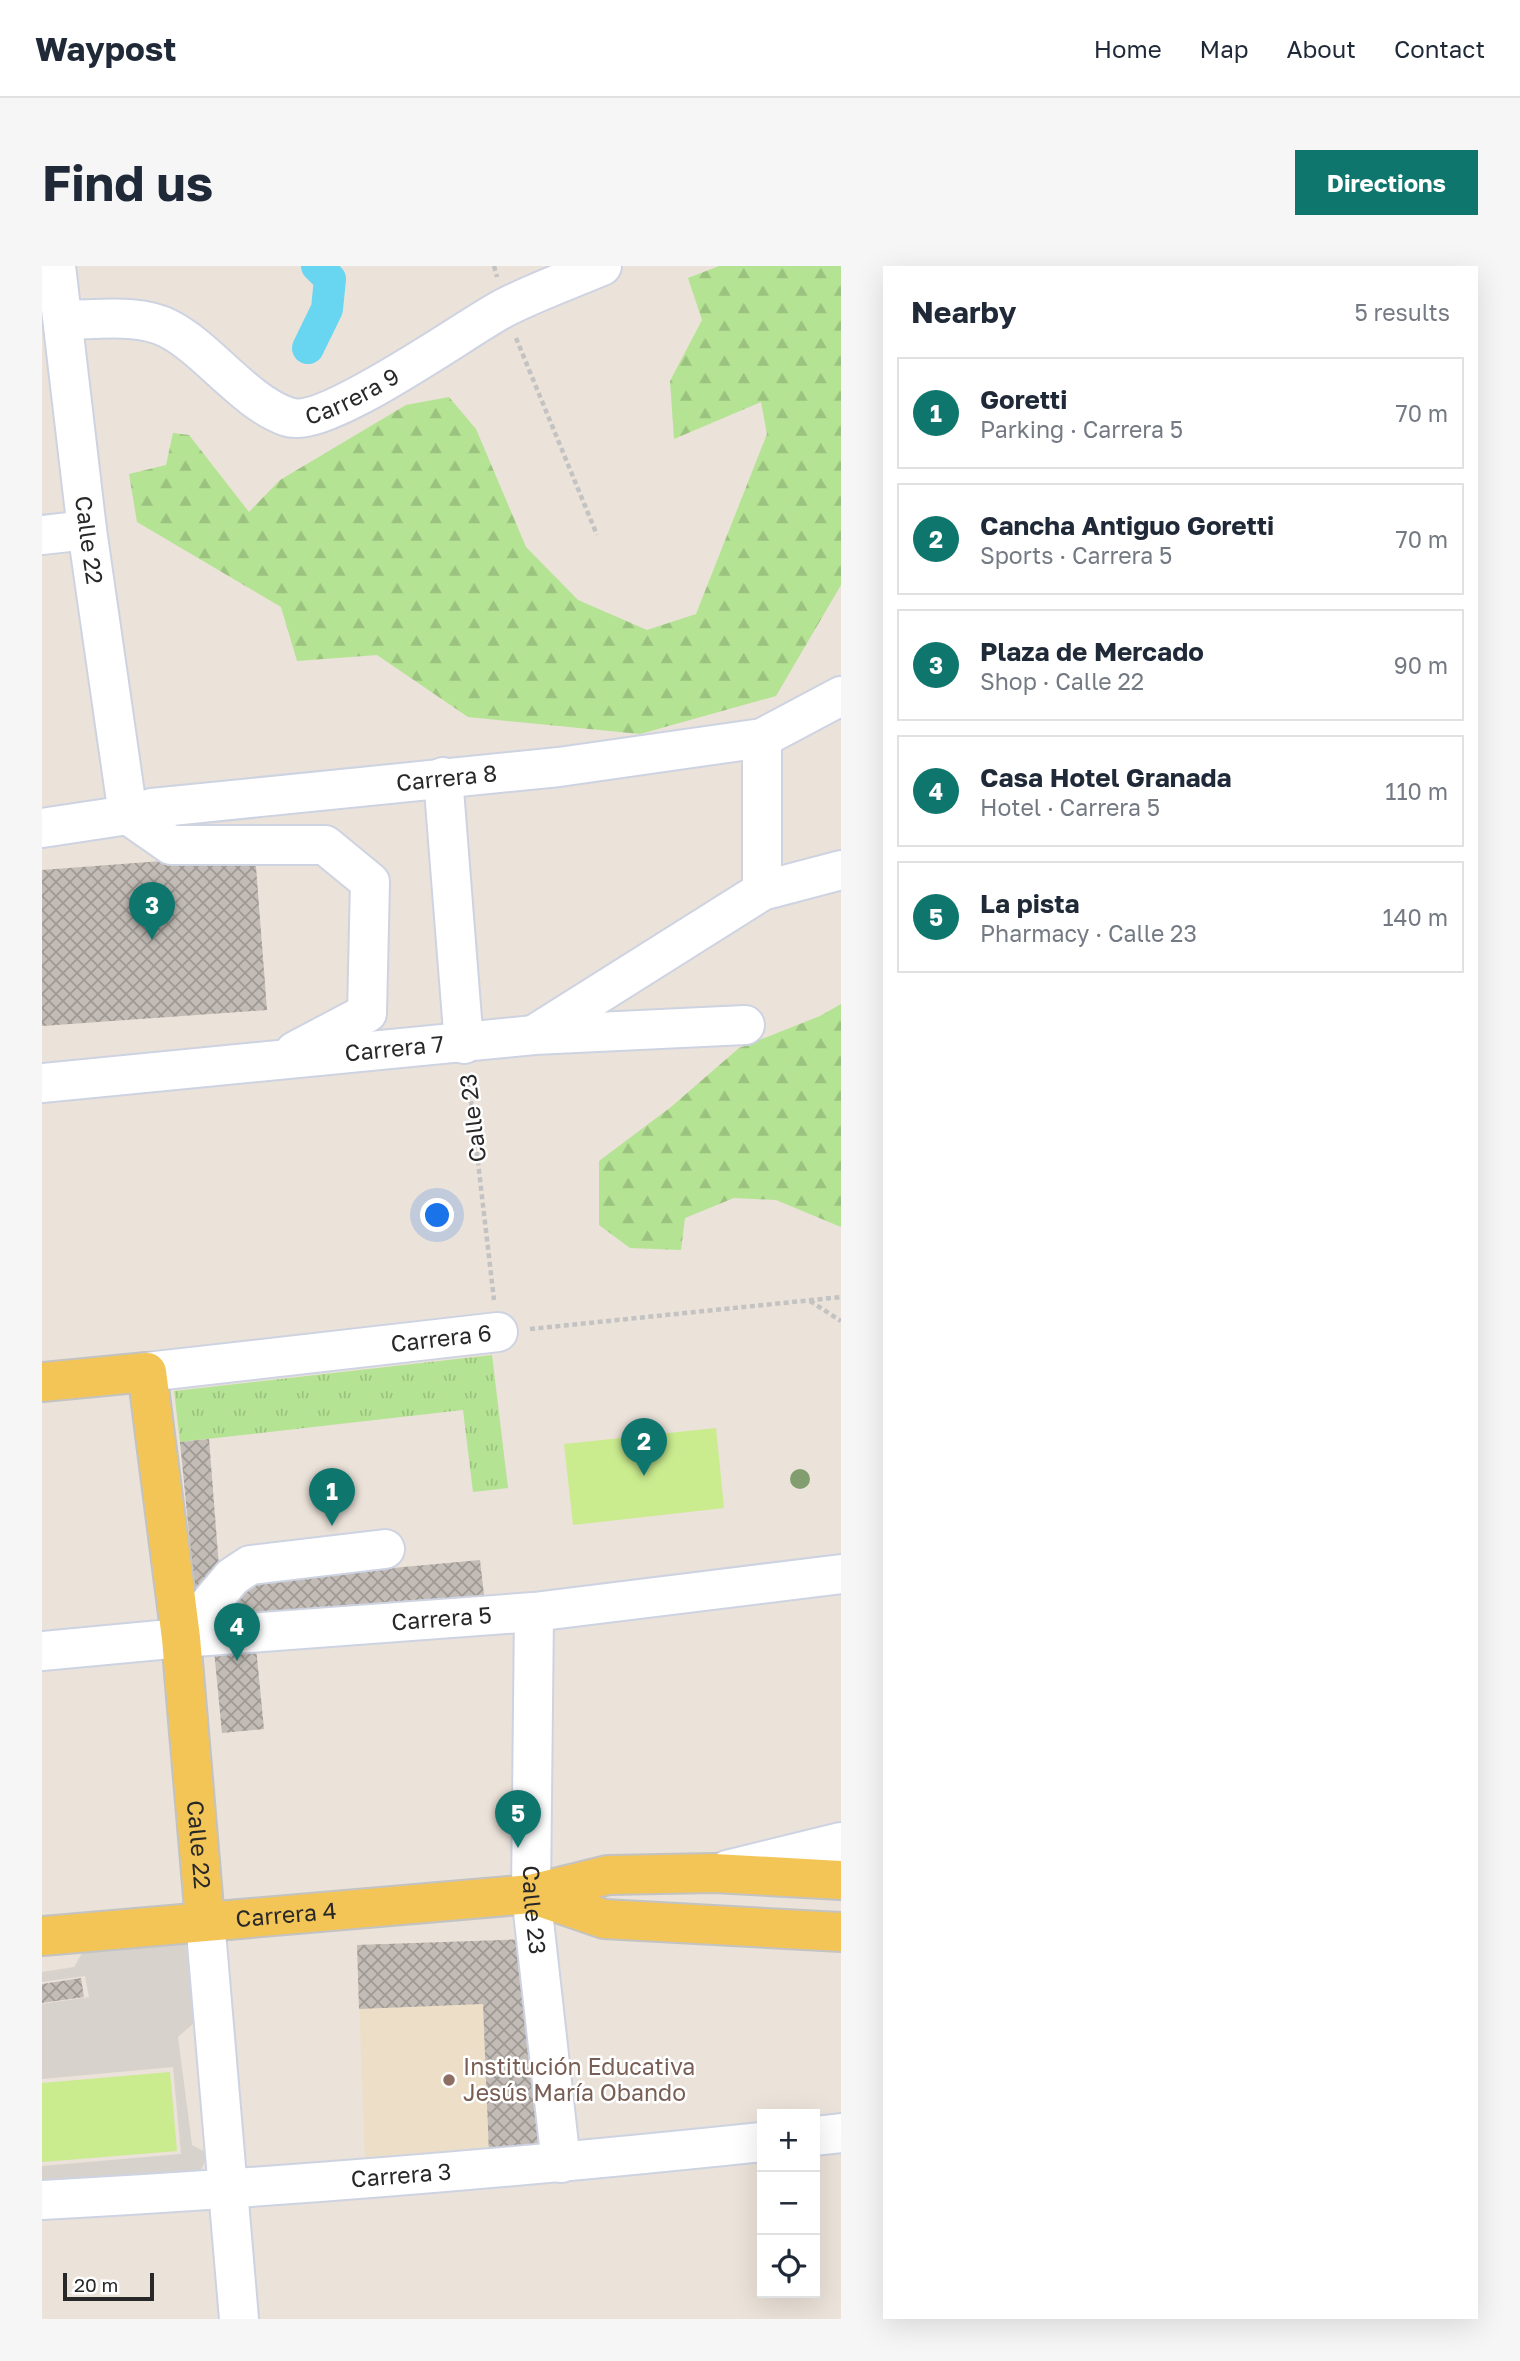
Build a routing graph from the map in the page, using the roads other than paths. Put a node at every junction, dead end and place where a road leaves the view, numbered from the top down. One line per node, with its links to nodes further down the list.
1 (56, 266): 3 (street, Calle 22)
2 (602, 266): 3 (street, Carrera 9)
3 (64, 320): 4 (street, Calle 22)
4 (87, 530): 5 (street); 9 (street, Calle 22)
5 (42, 535)
6 (837, 696): 7 (street, Carrera 8)
7 (762, 738): 8 (street, Carrera 8); 12 (street)
8 (443, 777): 9 (street, Carrera 8); 15 (street, Calle 23)
9 (128, 815): 10 (street, Carrera 8); 16 (street)
10 (42, 828)
11 (841, 870): 12 (street)
12 (762, 891): 14 (street)
13 (745, 1024): 14 (street, Carrera 7)
14 (534, 1035): 15 (street, Carrera 7)
15 (464, 1044): 16 (street, Carrera 7)
16 (279, 1059): 17 (street, Carrera 7)
17 (42, 1083)
18 (498, 1332): 19 (street, Carrera 6)
19 (147, 1372): 20 (main road, Carrera 6); 24 (main road, Calle 22)
20 (42, 1382)
21 (385, 1549): 24 (street)
22 (841, 1574): 23 (street, Carrera 5)
23 (534, 1612): 24 (street, Carrera 5); 29 (street, Calle 23)
24 (181, 1638): 25 (street, Carrera 5); 30 (main road, Calle 22)
25 (42, 1651)
26 (841, 1842): 27 (street, Carrera 4)
27 (714, 1873): 28 (main road, Carrera 4); 29 (main road, Carrera 4)
28 (841, 1880)
29 (531, 1894): 30 (main road, Carrera 4); 31 (main road, Carrera 4); 36 (street, Calle 23)
30 (205, 1920): 32 (main road, Carrera 4); 37 (street, Calle 22)
31 (841, 1932)
32 (42, 1936)
33 (841, 2133): 34 (street)
34 (820, 2135)
35 (757, 2143): 36 (street, Carrera 3)
36 (561, 2163): 37 (street, Carrera 3)
37 (226, 2190): 38 (street, Carrera 3); 39 (street, Calle 22)
38 (42, 2200)
39 (239, 2319)

